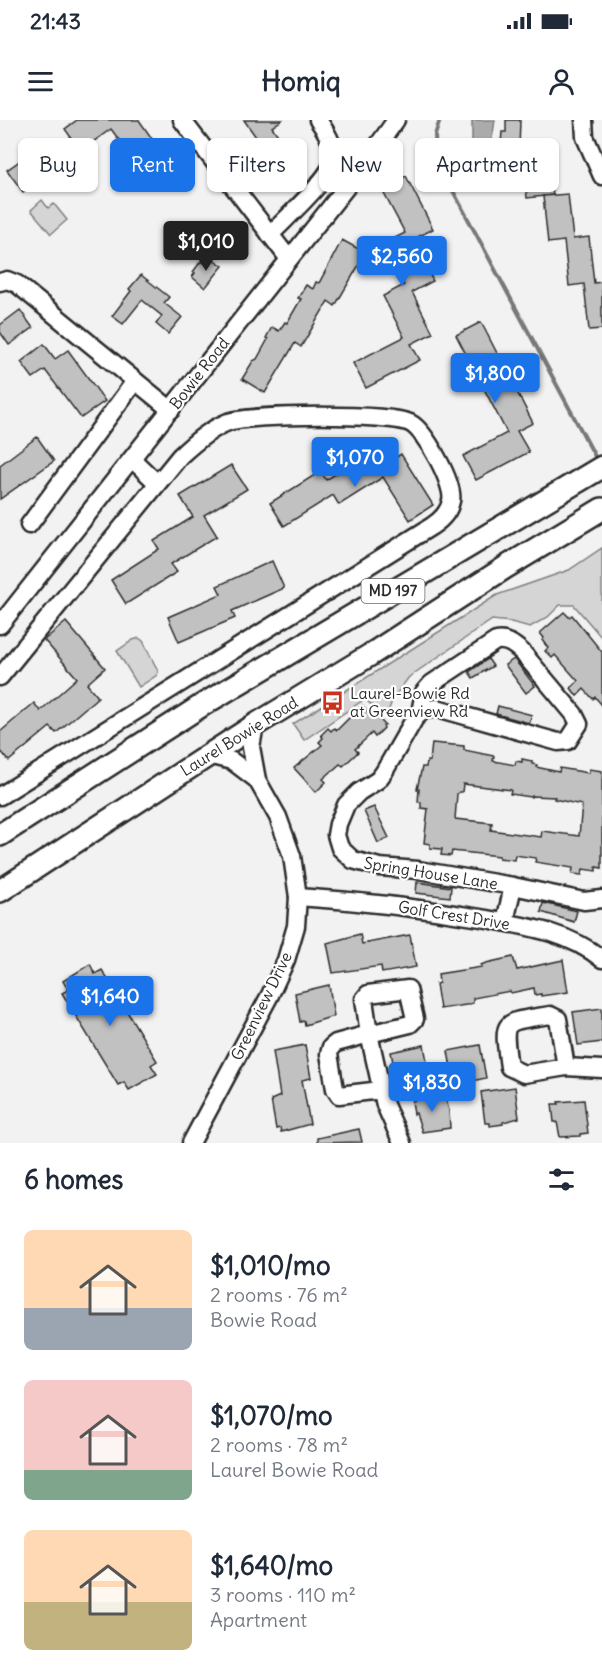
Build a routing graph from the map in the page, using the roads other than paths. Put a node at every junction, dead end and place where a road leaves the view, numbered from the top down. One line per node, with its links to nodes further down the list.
1 (182, 120): 6 (street)
2 (318, 120): 6 (street)
3 (396, 120): 7 (street, Bowie Road)
4 (584, 120): 5 (street)
5 (602, 176)
6 (270, 235): 7 (street)
7 (290, 259): 10 (street, Bowie Road)
8 (0, 282): 9 (street)
9 (135, 381): 10 (street); 15 (street)
10 (171, 410): 11 (street, Bowie Road)
11 (132, 459): 13 (street); 16 (street, Bowie Road)
12 (602, 467): 23 (main road, MD 197)
13 (157, 483): 17 (street); 22 (street)
14 (601, 509): 19 (main road, Laurel Bowie Road / MD 197)
15 (29, 525)
16 (0, 625)
17 (0, 677)
18 (420, 713): 18 (street, Spring House Lane); 24 (street, Spring House Lane)
19 (255, 725): 20 (main road, Laurel Bowie Road / MD 197); 21 (street, Greenview Drive)
20 (208, 755): 21 (street); 25 (main road, Laurel Bowie Road / MD 197)
21 (257, 780): 26 (street, Greenview Drive)
22 (0, 796)
23 (0, 835)
24 (513, 885): 27 (street, Spring House Lane); 28 (street, Spring House Lane)
25 (0, 891)
26 (298, 897): 28 (street, Golf Crest Drive); 33 (street, Greenview Drive)
27 (602, 899)
28 (505, 922): 29 (street, Golf Crest Drive)
29 (602, 959)
30 (566, 1067): 31 (street)
31 (602, 1069)
32 (381, 1090): 32 (street); 34 (street)
33 (191, 1143)
34 (402, 1143)

